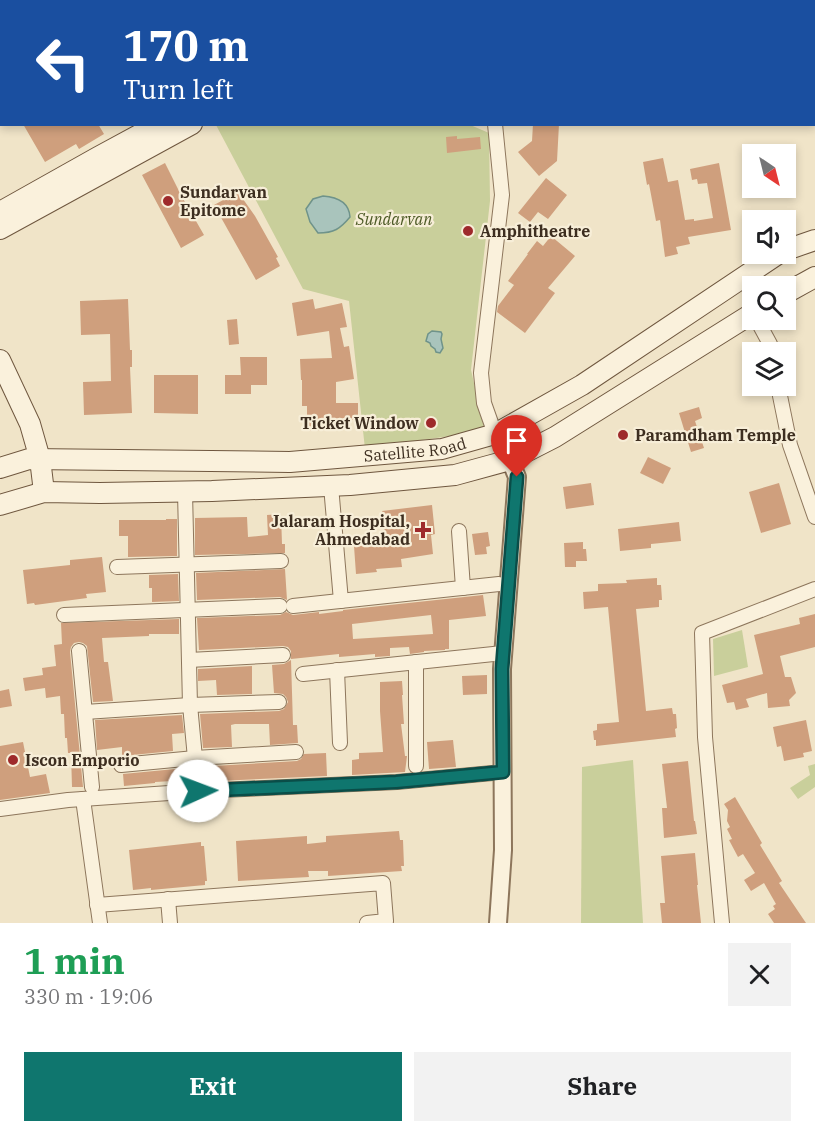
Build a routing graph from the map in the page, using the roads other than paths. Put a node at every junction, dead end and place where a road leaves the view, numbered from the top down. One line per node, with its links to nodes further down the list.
1 (155, 126): 4 (main road)
2 (188, 126): 5 (main road)
3 (495, 126): 15 (street)
4 (0, 212)
5 (0, 229)
6 (815, 240): 7 (main road)
7 (796, 247)
8 (763, 264): 15 (main road, Satellite Road)
9 (815, 278): 10 (main road)
10 (796, 288)
11 (742, 320): 17 (main road, Satellite Road)
12 (0, 360): 16 (main road)
13 (0, 385): 16 (main road)
14 (780, 396): 23 (street)
15 (495, 434): 16 (main road, Satellite Road)
16 (34, 459): 18 (main road, Satellite Road); 21 (main road)
17 (510, 460): 19 (main road, Satellite Road); 35 (street)
18 (0, 468)
19 (331, 486): 20 (main road, Satellite Road); 31 (street)
20 (185, 492): 21 (main road, Satellite Road); 26 (street)
21 (39, 493): 22 (main road, Satellite Road)
22 (0, 505)
23 (815, 517)
24 (459, 531): 29 (street)
25 (281, 561): 26 (street)
26 (187, 564): 27 (street); 32 (street)
27 (117, 567)
28 (499, 584): 29 (street)
29 (463, 588): 31 (street)
30 (815, 589): 59 (street)
31 (341, 600): 32 (street)
32 (188, 611): 33 (street); 37 (street)
33 (64, 615)
34 (79, 651): 43 (street)
35 (503, 653): 38 (street); 49 (street)
36 (283, 655): 37 (street)
37 (189, 660): 42 (street)
38 (416, 662): 39 (street); 48 (street)
39 (337, 670): 40 (street); 44 (street)
40 (303, 674)
41 (279, 702): 42 (street)
42 (190, 705): 43 (street); 46 (street)
43 (85, 712): 50 (street)
44 (340, 743)
45 (296, 752): 46 (street)
46 (195, 758): 47 (street)
47 (121, 765)
48 (416, 766)
49 (503, 772): 51 (street); 58 (street)
50 (92, 787)
51 (83, 799): 52 (street); 54 (street)
52 (0, 809)
53 (168, 899): 54 (street); 56 (street); 57 (street)
54 (98, 905): 55 (street)
55 (100, 923)
56 (170, 923)
57 (367, 923)
58 (498, 923)
59 (722, 923)

